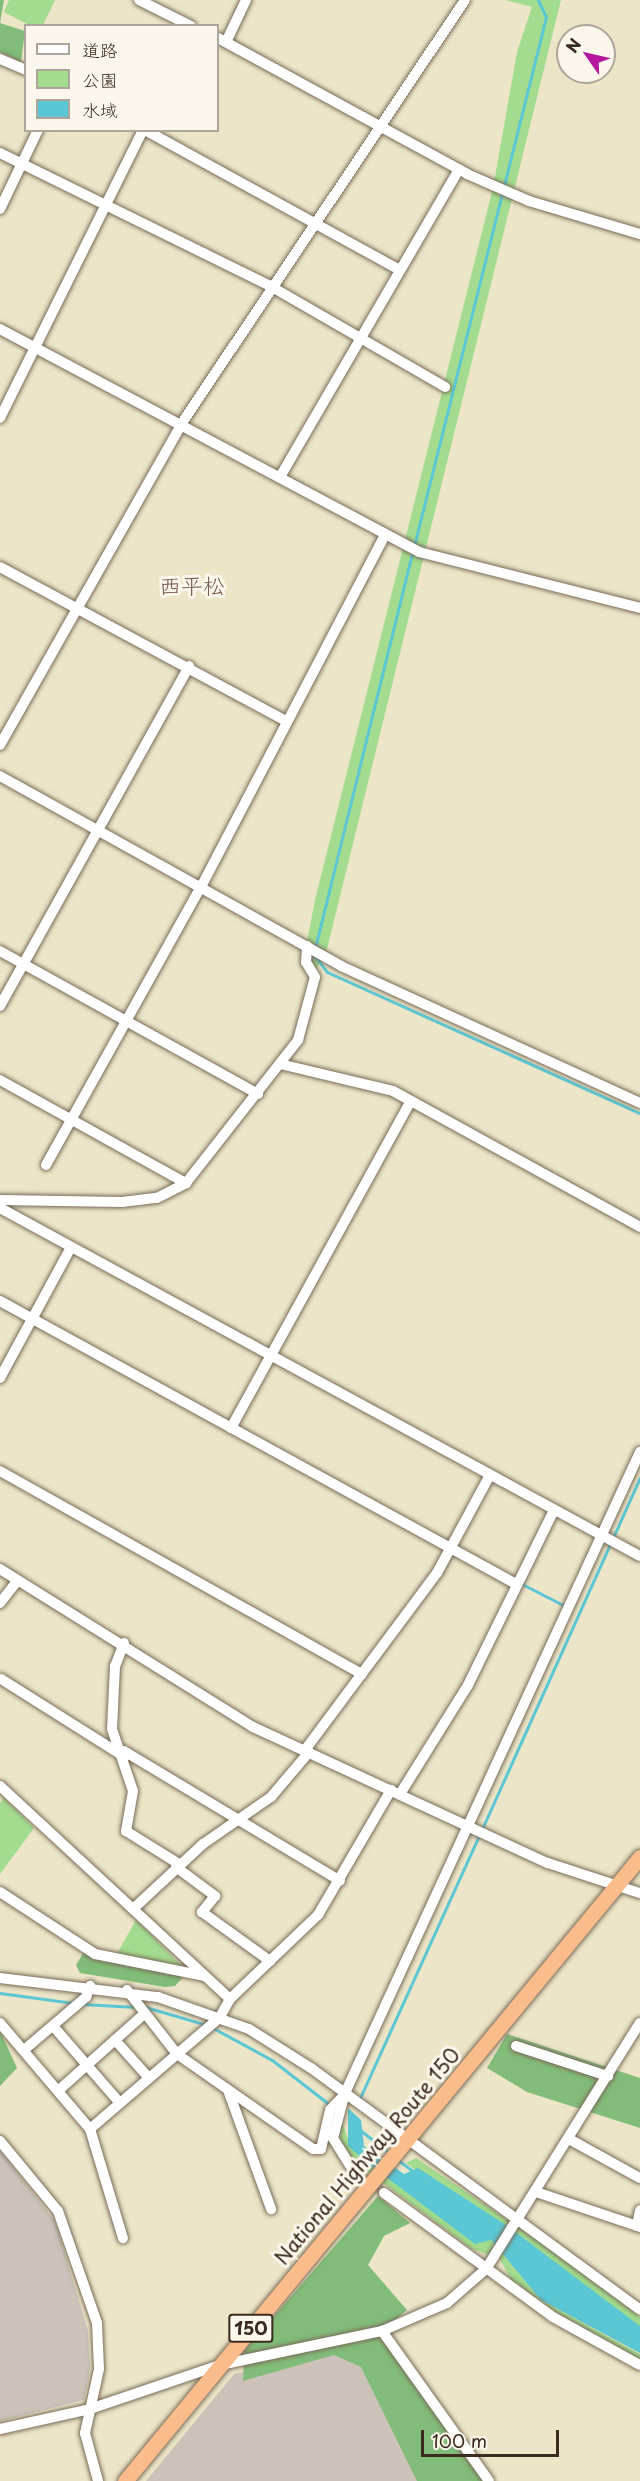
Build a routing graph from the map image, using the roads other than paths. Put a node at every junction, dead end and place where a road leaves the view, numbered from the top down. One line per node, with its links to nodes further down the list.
1 (139, 0): 4 (street)
2 (246, 0): 5 (street)
3 (465, 0): 8 (street)
4 (187, 24)
5 (222, 40): 8 (street)
6 (0, 59): 7 (street)
7 (24, 69)
8 (380, 128): 14 (street); 17 (street)
9 (37, 132): 13 (street)
10 (143, 132): 15 (street)
11 (148, 132): 17 (street)
12 (0, 153): 13 (street)
13 (22, 164): 15 (street); 16 (street)
14 (459, 169): 18 (street); 19 (street)
15 (107, 205): 20 (street); 23 (street)
16 (0, 209)
17 (314, 224): 19 (street); 20 (street)
18 (640, 234)
19 (400, 270): 22 (street)
20 (272, 287): 22 (street); 26 (street)
21 (0, 329): 23 (street)
22 (361, 338): 24 (street); 27 (street)
23 (37, 347): 25 (street); 26 (street)
24 (446, 387)
25 (0, 418)
26 (182, 423): 27 (street); 30 (street)
27 (280, 477): 28 (street)
28 (386, 535): 31 (street); 33 (street)
29 (0, 567): 30 (street)
30 (78, 606): 32 (street); 34 (street)
31 (640, 608)
32 (189, 666): 33 (street); 36 (street)
33 (284, 720): 37 (street)
34 (0, 745)
35 (0, 776): 36 (street)
36 (97, 830): 37 (street); 40 (street)
37 (201, 887): 38 (street); 42 (street)
38 (307, 946): 43 (street); 47 (street)
39 (0, 951): 40 (street)
40 (23, 964): 41 (street); 42 (street)
41 (0, 1006)
42 (126, 1021): 45 (street); 48 (street)
43 (280, 1064): 45 (street); 46 (street)
44 (0, 1080): 48 (street)
45 (258, 1094): 50 (street)
46 (411, 1101): 53 (street); 57 (street)
47 (640, 1103)
48 (71, 1119): 49 (street); 50 (street)
49 (46, 1165)
50 (186, 1184): 51 (street)
51 (0, 1200)
52 (0, 1208): 54 (street)
53 (640, 1227)
54 (71, 1247): 56 (street); 57 (street)
55 (0, 1301): 56 (street)
56 (32, 1318): 58 (street); 59 (street)
57 (270, 1356): 59 (street); 62 (street)
58 (0, 1377)
59 (231, 1428): 65 (street)
60 (640, 1452): 64 (street)
61 (0, 1471): 72 (street)
62 (489, 1477): 63 (street); 65 (street)
63 (553, 1512): 64 (street); 69 (street)
64 (600, 1538): 66 (street); 79 (street)
65 (451, 1548): 69 (street); 72 (street)
66 (640, 1556)
67 (0, 1569): 68 (street)
68 (18, 1580): 70 (street); 71 (street)
69 (516, 1584): 77 (street)
70 (0, 1603)
71 (124, 1643): 74 (street); 75 (street)
72 (362, 1674): 74 (street)
73 (1, 1679): 75 (street)
74 (307, 1751): 77 (street); 78 (street)
75 (124, 1754): 78 (street); 81 (street)
76 (0, 1786): 86 (street)
77 (395, 1792): 79 (street); 82 (street)
78 (236, 1820): 81 (street); 82 (street)
79 (471, 1827): 83 (street); 107 (street)
80 (640, 1857): 83 (highway, National Highway Route 150 / 150)
81 (177, 1865): 86 (street); 87 (street)
82 (340, 1881): 87 (street)
83 (617, 1885): 85 (street); 112 (highway, National Highway Route 150 / 150)
84 (0, 1892): 88 (street)
85 (640, 1893)
86 (132, 1909): 88 (street)
87 (270, 1961): 92 (street)
88 (204, 1976): 92 (street)
89 (0, 1978): 90 (street)
90 (90, 1986): 91 (street); 97 (street)
91 (127, 1990): 93 (street); 94 (street)
92 (230, 1999): 94 (street)
93 (144, 2015): 98 (street); 101 (street)
94 (220, 2017): 101 (street); 107 (street)
95 (0, 2023): 100 (street)
96 (640, 2023): 103 (street)
97 (53, 2026): 100 (street); 102 (street)
98 (115, 2040): 102 (street); 104 (street)
99 (516, 2046): 103 (street)
100 (24, 2050): 105 (street)
101 (177, 2054): 104 (street); 106 (street)
102 (87, 2065): 105 (street); 108 (street)
103 (608, 2076): 110 (street)
104 (149, 2078): 108 (street)
105 (59, 2090): 109 (street)
106 (228, 2090): 107 (street); 117 (street)
107 (347, 2095): 112 (street); 113 (street)
108 (120, 2103): 109 (street)
109 (90, 2129): 121 (street)
110 (569, 2139): 114 (street); 115 (street)
111 (0, 2141): 127 (street)
112 (406, 2142): 119 (street); 125 (highway, National Highway Route 150 / 150)
113 (351, 2167)
114 (640, 2178)
115 (536, 2192): 119 (street); 120 (street)
116 (384, 2193): 122 (street)
117 (271, 2209)
118 (640, 2210): 120 (street)
119 (518, 2222): 122 (street); 123 (street)
120 (638, 2227)
121 (123, 2238)
122 (486, 2269): 124 (street); 126 (street)
123 (640, 2310)
124 (382, 2331): 125 (street); 131 (street)
125 (220, 2365): 127 (street); 130 (highway, National Highway Route 150 / 150)
126 (640, 2365)
127 (90, 2409): 128 (street); 129 (street)
128 (0, 2429)
129 (98, 2481)
130 (125, 2481)
131 (489, 2481)

